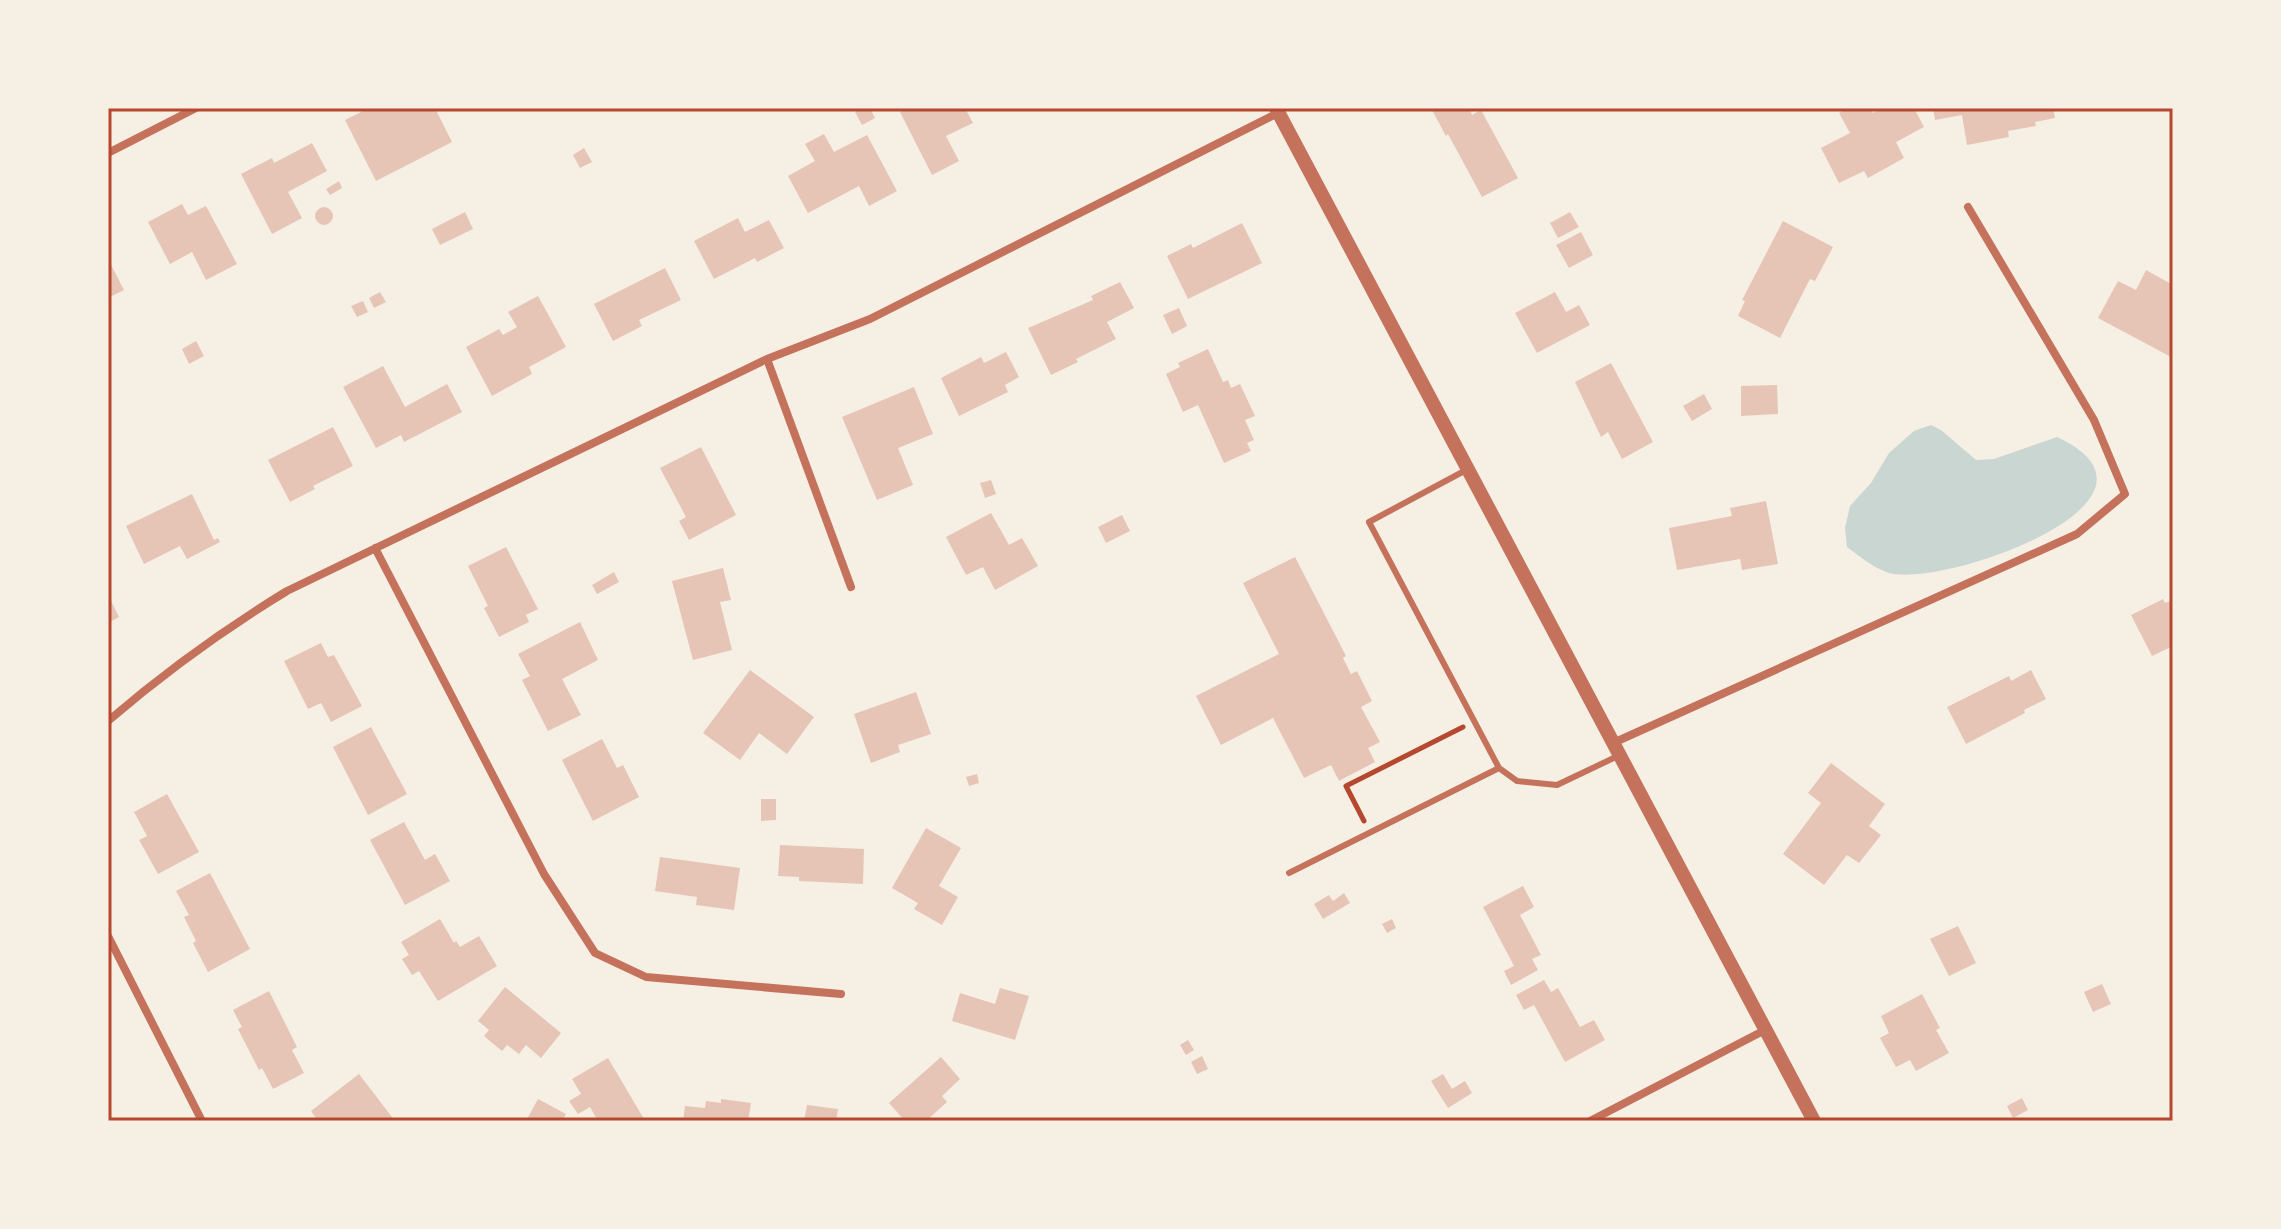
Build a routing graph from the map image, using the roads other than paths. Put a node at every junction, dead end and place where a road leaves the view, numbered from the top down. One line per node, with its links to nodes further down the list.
1 (196, 108): 3 (street)
2 (1277, 110): 5 (street); 6 (street)
3 (108, 153)
4 (1968, 207): 10 (street)
5 (767, 359): 7 (street); 8 (street)
6 (1468, 469): 10 (street); 11 (lane)
7 (375, 548): 9 (street); 14 (street)
8 (851, 587)
9 (108, 721)
10 (1616, 749): 11 (lane); 15 (street)
11 (1499, 768): 12 (lane)
12 (1289, 873)
13 (108, 936): 16 (street)
14 (841, 994)
15 (1765, 1030): 17 (street); 18 (street)
16 (202, 1121)
17 (1590, 1121)
18 (1814, 1121)

